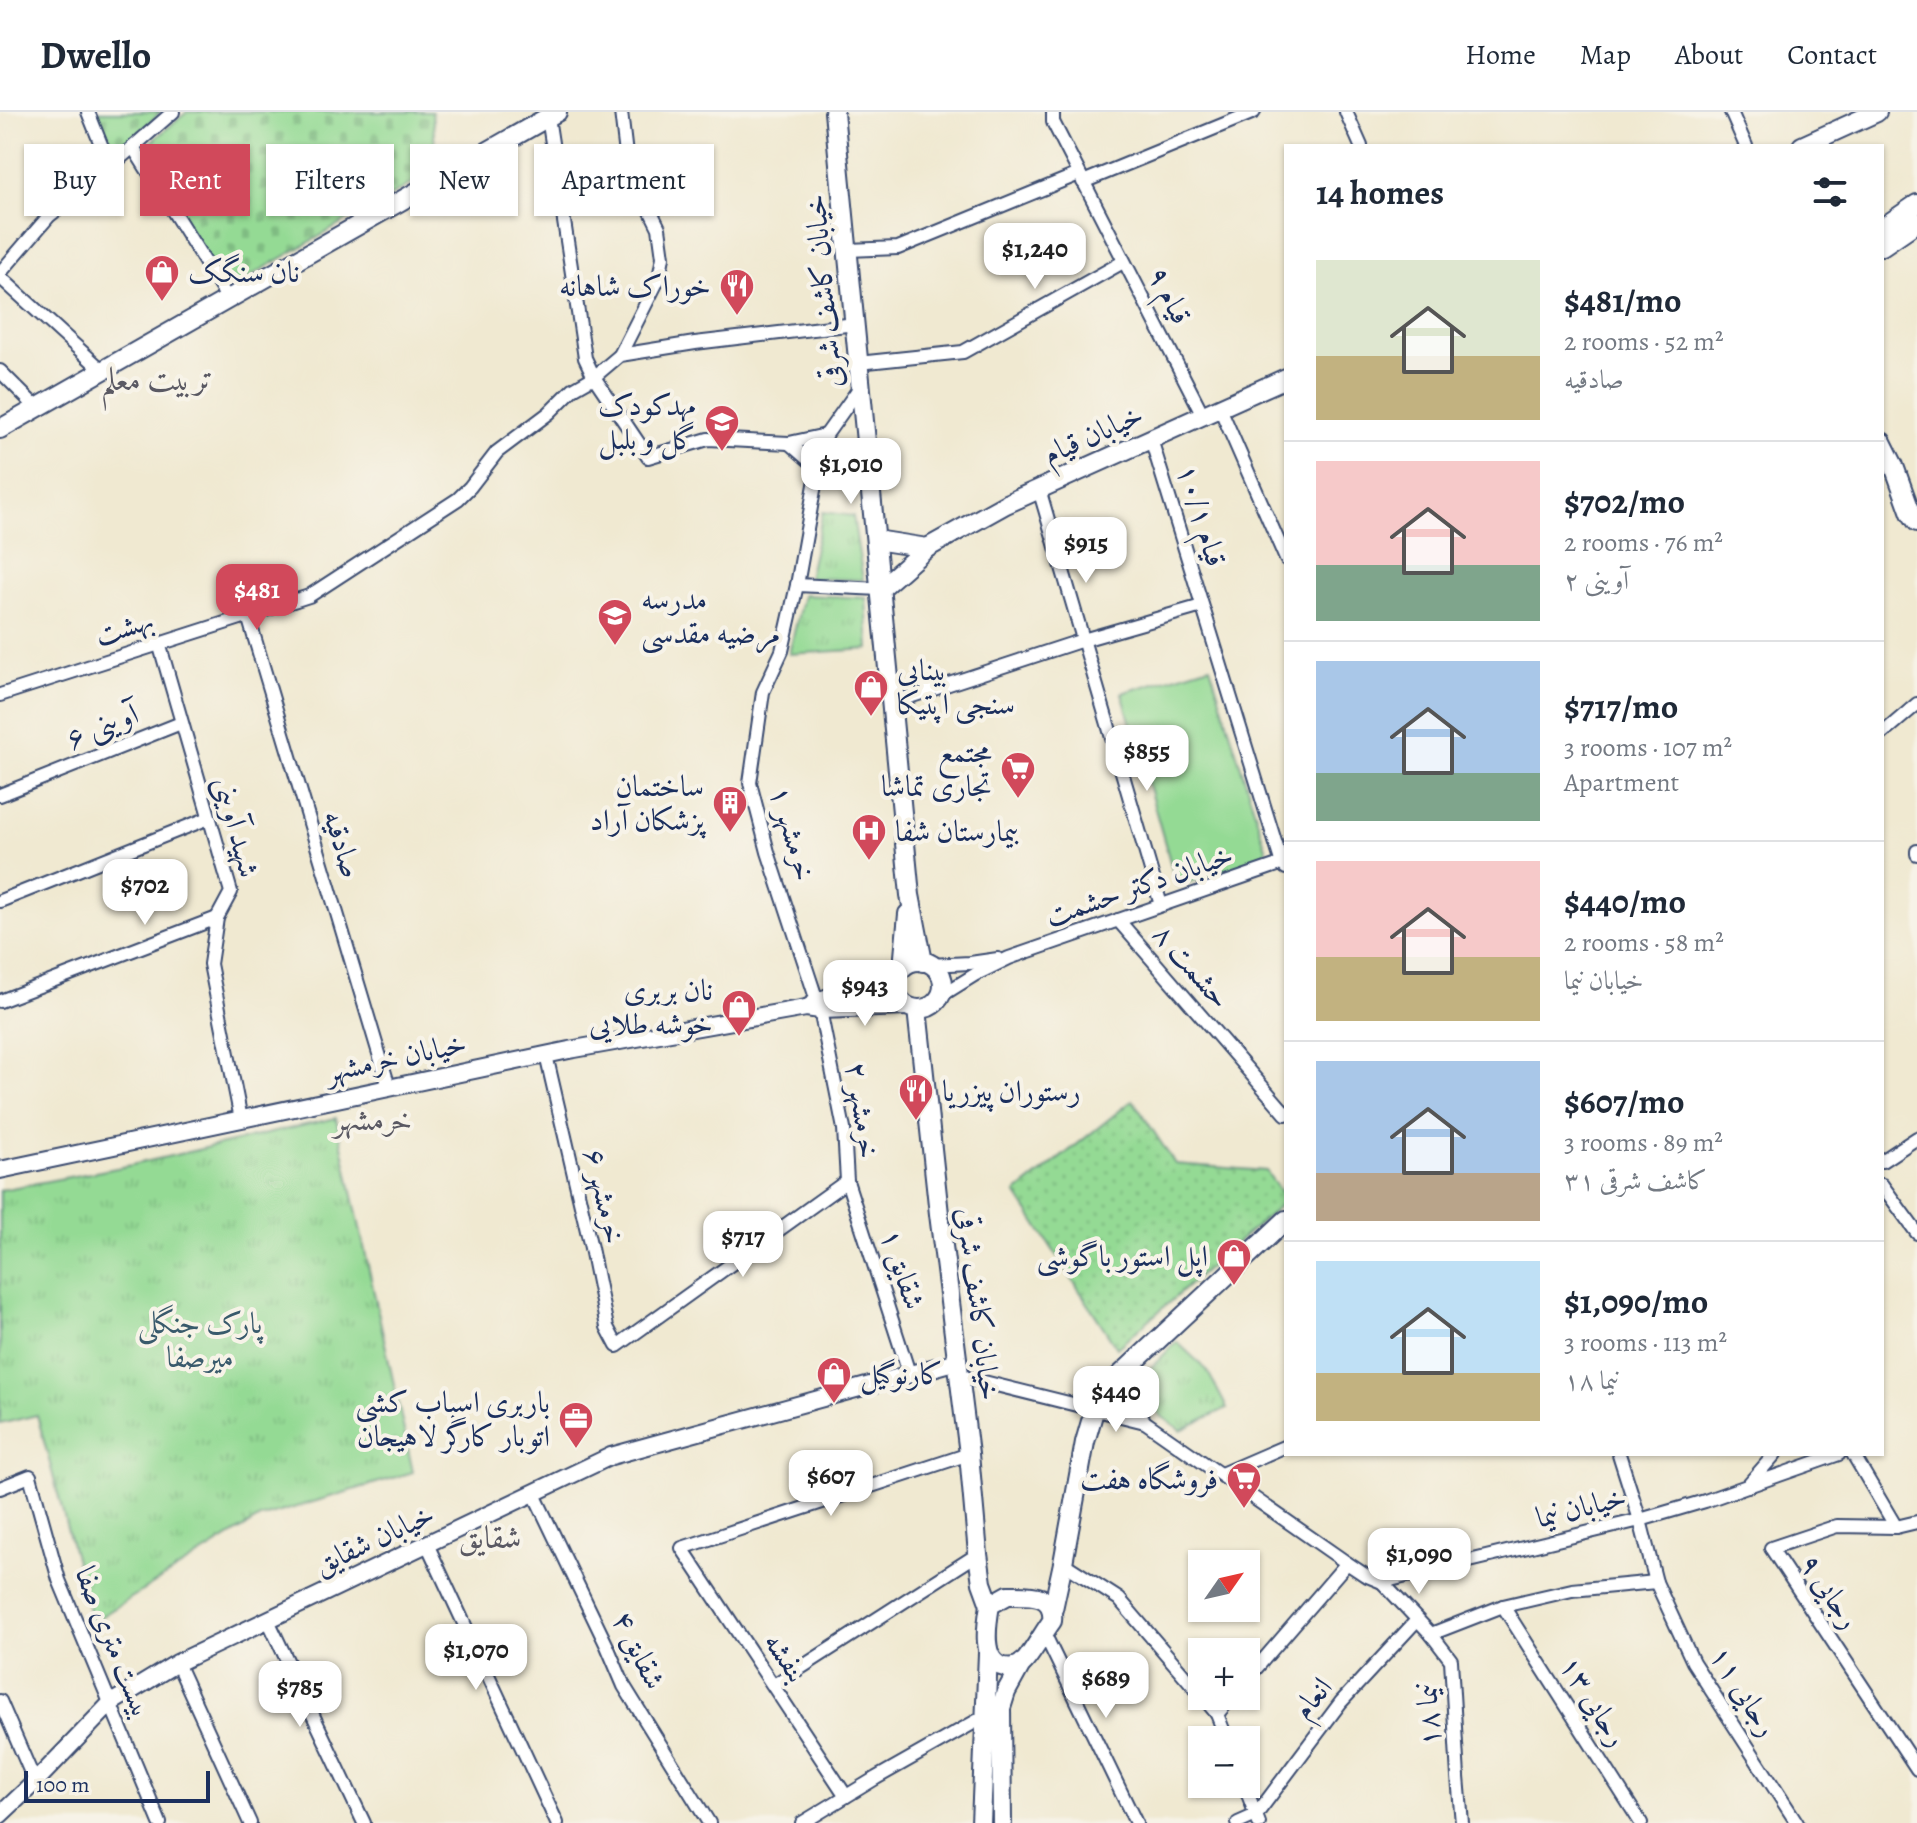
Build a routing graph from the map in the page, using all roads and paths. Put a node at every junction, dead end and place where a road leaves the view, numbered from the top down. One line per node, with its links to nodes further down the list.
1 (88, 112): 11 (street)
2 (173, 112): 15 (street)
3 (621, 112): 28 (street)
4 (834, 112): 23 (main road, خیابان کاشف شرقی)
5 (1053, 112): 17 (street, قیام ۹)
6 (1254, 112): 17 (street)
7 (1346, 112): 12 (street)
8 (1731, 112): 13 (street)
9 (1877, 112): 14 (main road)
10 (553, 115): 26 (main road); 32 (street)
11 (101, 144)
12 (1360, 144)
13 (1745, 144)
14 (1806, 144)
15 (133, 147): 16 (street); 26 (street)
16 (124, 155)
17 (1081, 178): 23 (street); 24 (street, قیام ۹)
18 (1917, 204): 21 (main road)
19 (49, 216): 25 (street)
20 (1917, 222): 22 (main road)
21 (1884, 227)
22 (1884, 245)
23 (848, 250): 27 (main road, خیابان کاشف شرقی)
24 (1123, 262): 29 (street); 36 (street, قیام ۹)
25 (0, 275): 31 (street)
26 (228, 299): 31 (main road)
27 (855, 324): 28 (street); 29 (main road, خیابان کاشف شرقی)
28 (620, 355): 32 (street, بهشت)
29 (858, 363): 34 (main road, خیابان کاشف شرقی)
30 (0, 371): 35 (street)
31 (103, 371): 35 (main road)
32 (594, 377): 40 (street); 51 (street, بهشت)
33 (1284, 379): 36 (main road, خیابان قیام)
34 (860, 387): 38 (street); 45 (main road, خیابان کاشف شرقی)
35 (37, 408): 37 (main road)
36 (1211, 412): 39 (main road, خیابان قیام); 47 (street, قیام ۹)
37 (0, 429)
38 (826, 435): 40 (street); 42 (street, خرمشهر ۱)
39 (1151, 439): 43 (main road, خیابان قیام); 50 (street, قیام ۱۰/۱)
40 (789, 443): 42 (street)
41 (1884, 446): 44 (main road)
42 (818, 468): 48 (street, خرمشهر ۱)
43 (1039, 489): 46 (main road, خیابان قیام); 52 (street)
44 (1917, 522)
45 (876, 540): 46 (main road); 49 (main road, خیابان کاشف شرقی)
46 (927, 548): 49 (main road, خیابان قیام)
47 (1284, 555)
48 (797, 585): 49 (street); 73 (street, خرمشهر ۱)
49 (880, 589): 55 (main road, خیابان کاشف شرقی)
50 (1202, 606): 52 (street); 61 (street, قیام ۱۰/۱)
51 (248, 616): 53 (street, بهشت); 76 (street, صادقیه)
52 (1083, 640): 55 (street); 65 (street)
53 (159, 643): 54 (street, بهشت); 57 (street, شهید آوینی)
54 (0, 695)
55 (891, 703): 63 (main road, خیابان کاشف شرقی)
56 (1917, 704): 58 (street)
57 (181, 723): 59 (street, آوینی ۶); 60 (street, شهید آوینی)
58 (1884, 732)
59 (0, 795)
60 (209, 818): 64 (street); 66 (street, شهید آوینی)
61 (1284, 862)
62 (1284, 865): 65 (street, خیابان دکتر حشمت)
63 (910, 895): 69 (main road); 70 (main road)
64 (0, 901)
65 (1161, 905): 67 (street, خیابان دکتر حشمت)
66 (217, 918): 72 (street); 78 (street, شهید آوینی)
67 (1118, 920): 68 (street, خیابان دکتر حشمت); 77 (street, حشمت ۸)
68 (1009, 958): 69 (street); 71 (street)
69 (927, 963): 70 (main road); 71 (main road)
70 (902, 968): 73 (street); 74 (main road)
71 (939, 997): 74 (main road)
72 (0, 1001)
73 (815, 1006): 74 (street); 75 (street, خیابان خرمشهر); 82 (street, خرمشهر ۲)
74 (913, 1008): 86 (main road, خیابان کاشف شرقی)
75 (546, 1055): 76 (street, خیابان خرمشهر); 82 (street, خرمشهر ۶)
76 (389, 1087): 78 (street, خیابان خرمشهر)
77 (1284, 1112)
78 (241, 1119): 81 (street, خیابان خرمشهر)
79 (1917, 1138): 80 (street)
80 (1884, 1160)
81 (0, 1170)
82 (847, 1181): 87 (street, شقایق ۱)
83 (1884, 1188): 85 (street)
84 (1284, 1227): 88 (main road)
85 (1917, 1233)
86 (959, 1368): 87 (street, خیابان شقایق); 89 (street); 92 (main road, خیابان کاشف شرقی)
87 (909, 1373): 100 (street, خیابان شقایق)
88 (1115, 1380): 89 (main road); 90 (street)
89 (1094, 1411): 90 (street); 106 (main road)
90 (1145, 1422): 97 (street)
91 (1284, 1447): 97 (street)
92 (969, 1454): 105 (main road, خیابان کاشف شرقی); 122 (street, بنفشه)
93 (1620, 1456): 101 (street, رجایی ۱۱)
94 (1773, 1456): 98 (street, خیابان نیما)
95 (1833, 1456): 98 (street)
96 (1854, 1456): 103 (street)
97 (1221, 1474): 107 (street)
98 (1747, 1486): 101 (street, خیابان نیما)
99 (0, 1488): 124 (street, بیست متری صفا)
100 (534, 1494): 104 (street, خیابان شقایق); 140 (street, شقایق ۴)
101 (1640, 1520): 108 (street, خیابان نیما); 109 (street, رجایی ۱۱)
102 (1917, 1522): 103 (street)
103 (1896, 1527): 130 (street, رجایی ۹)
104 (427, 1544): 113 (street, خیابان شقایق); 139 (street)
105 (978, 1554): 110 (main road, خیابان کاشف شرقی); 122 (street)
106 (1063, 1563): 112 (main road); 121 (street)
107 (1347, 1563): 108 (street); 120 (street)
108 (1382, 1582): 114 (street, نیما ۱۸)
109 (1656, 1582): 111 (street); 148 (street, رجایی ۱۱)
110 (990, 1605): 112 (main road); 117 (main road)
111 (1503, 1606): 116 (street); 147 (street, رجایی ۱۳)
112 (1053, 1609): 115 (main road)
113 (268, 1620): 118 (street, خیابان شقایق); 138 (street)
114 (1417, 1620): 116 (street, نیما ۱۸); 135 (street, انعام)
115 (1044, 1633): 119 (main road); 144 (street)
116 (1431, 1634): 146 (street, نیما ۱۸)
117 (988, 1653): 119 (main road); 127 (main road)
118 (177, 1663): 124 (street, خیابان شقایق); 137 (street)
119 (1022, 1663): 127 (main road)
120 (1260, 1664)
121 (1188, 1680)
122 (774, 1685): 132 (street, بنفشه)
123 (0, 1701): 131 (street)
124 (111, 1703): 131 (street, خیابان شقایق); 136 (street, بیست متری صفا)
125 (1214, 1710): 128 (street)
126 (1221, 1710): 128 (street)
127 (993, 1712): 132 (street); 142 (main road); 143 (main road)
128 (1217, 1714): 129 (street)
129 (1222, 1726)
130 (1917, 1769)
131 (35, 1782): 134 (street, خیابان شقایق)
132 (846, 1796): 141 (street)
133 (1249, 1798): 135 (street)
134 (0, 1815)
135 (1257, 1819): 145 (street)
136 (160, 1823)
137 (250, 1823)
138 (364, 1823)
139 (557, 1823)
140 (709, 1823)
141 (802, 1823)
142 (981, 1823)
143 (1002, 1823)
144 (1136, 1823)
145 (1238, 1823)
146 (1462, 1823)
147 (1641, 1823)
148 (1797, 1823)

